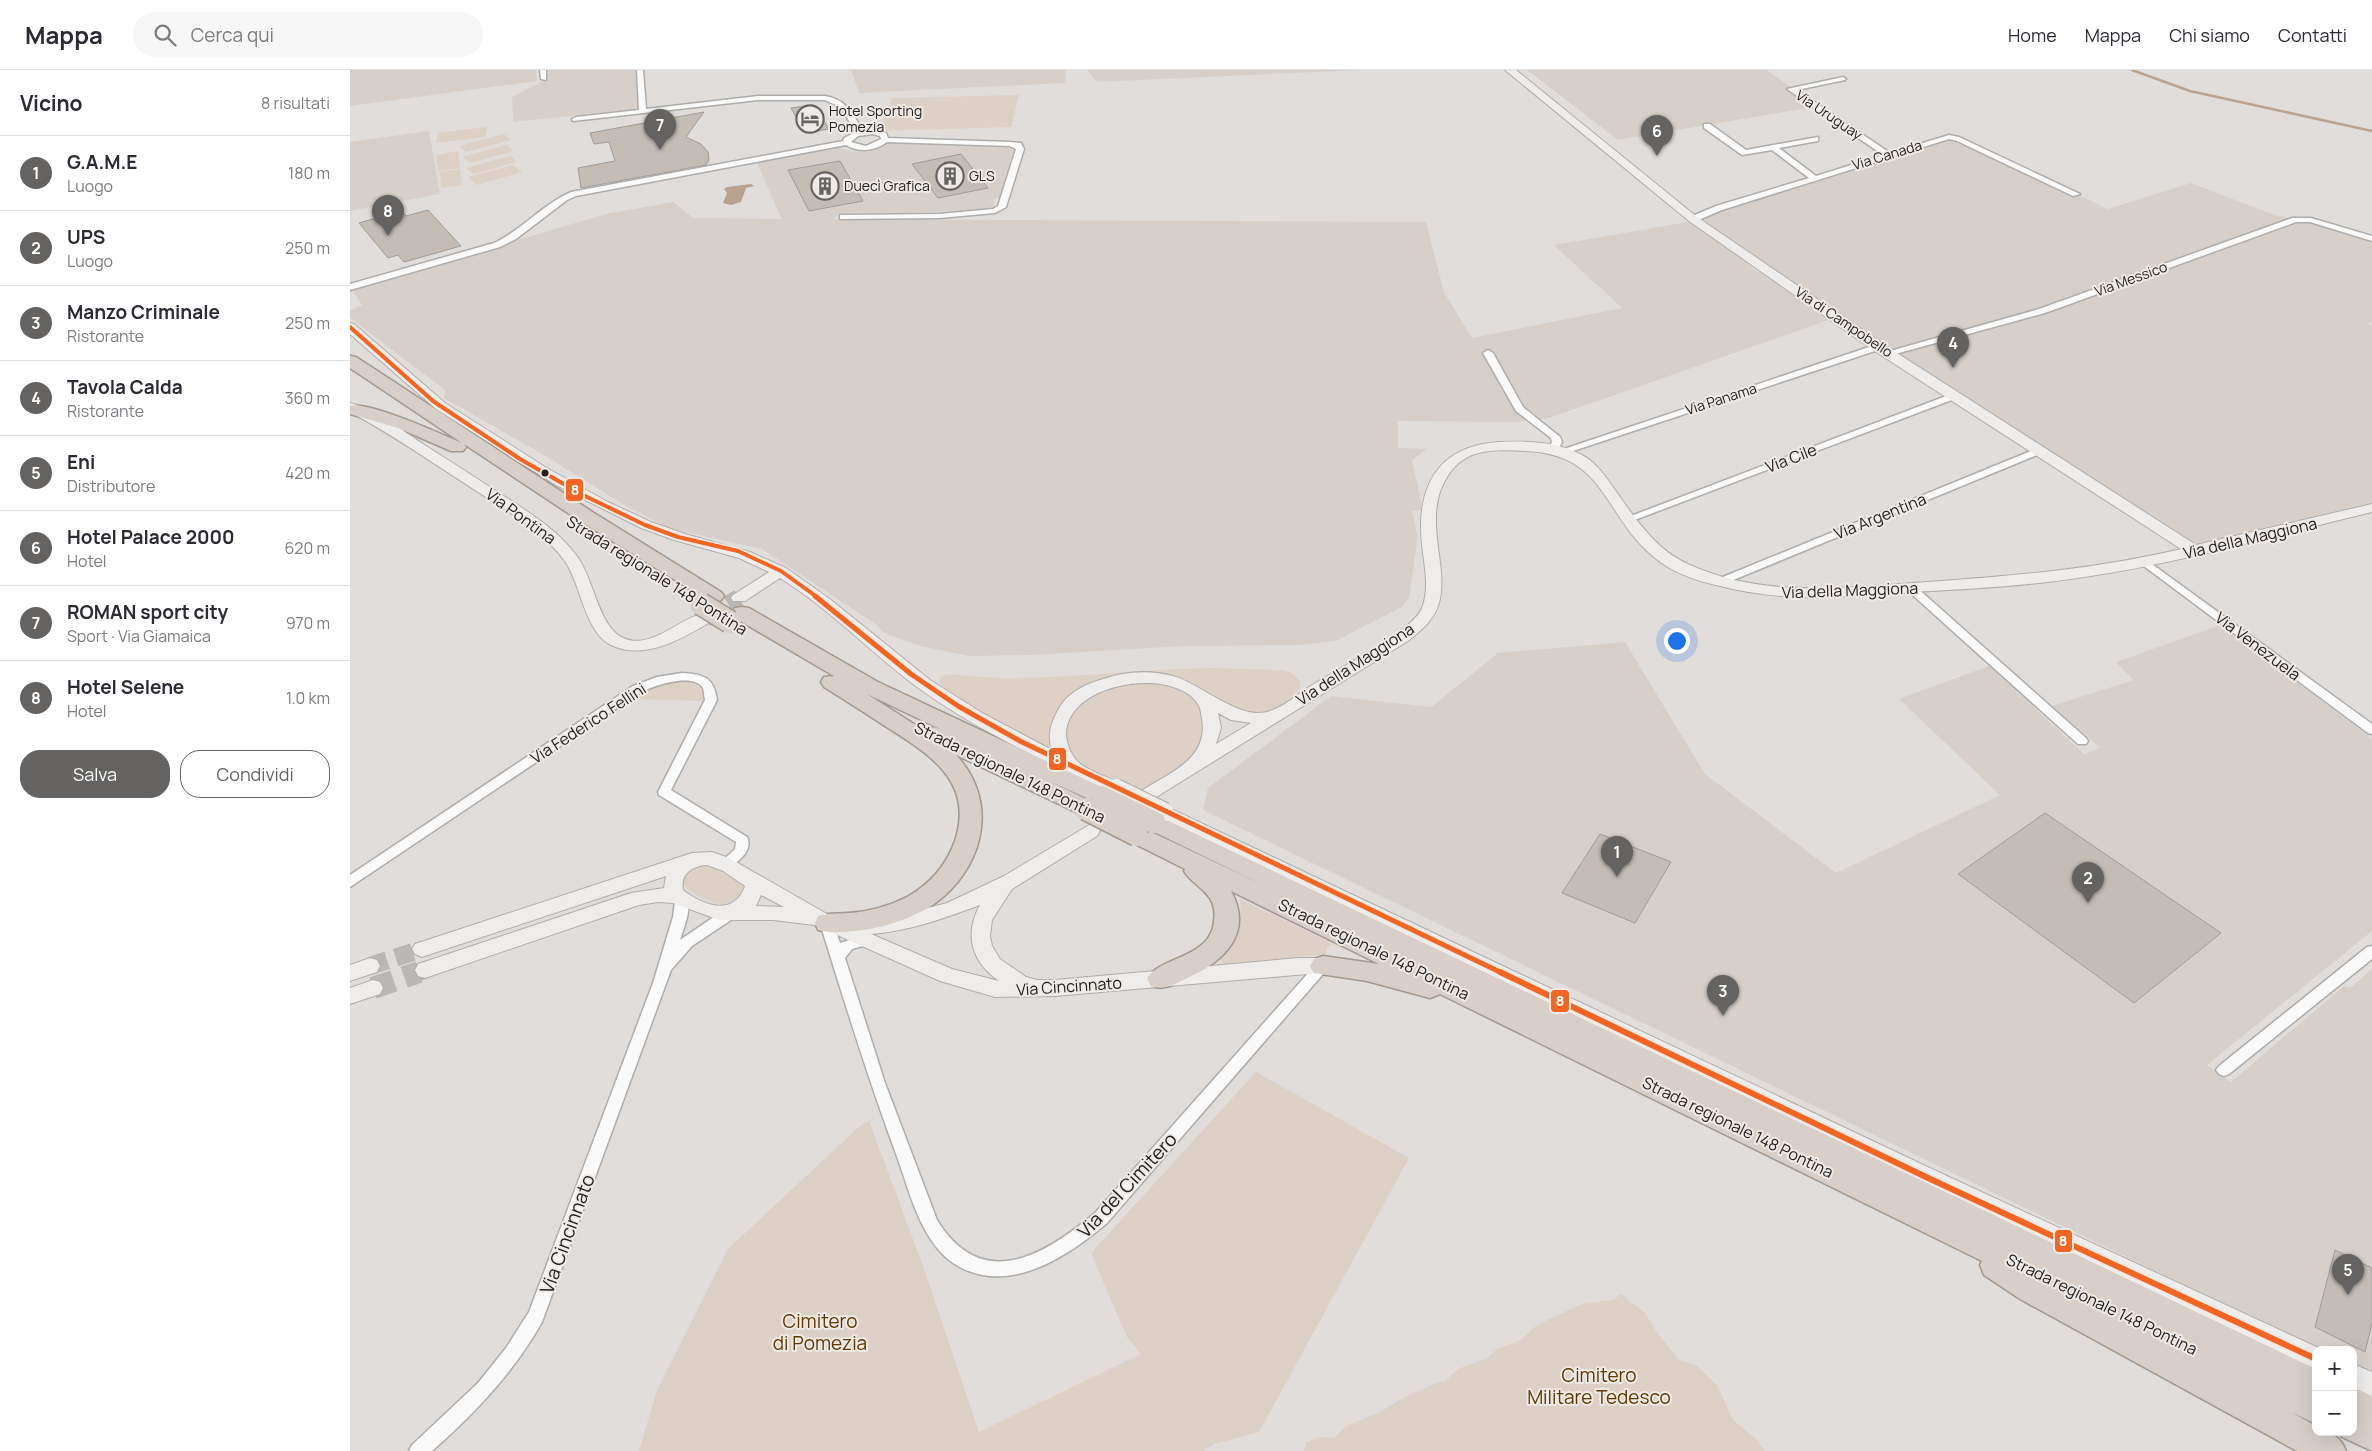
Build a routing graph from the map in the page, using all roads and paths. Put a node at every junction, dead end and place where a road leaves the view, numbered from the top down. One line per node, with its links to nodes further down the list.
1 (544, 70): 5 (street)
2 (640, 70): 6 (street)
3 (1510, 70): 18 (street, Via di Campobello)
4 (1843, 78): 14 (street, Via Uruguay)
5 (544, 79)
6 (643, 111): 7 (street); 9 (street)
7 (576, 119)
8 (1707, 126): 13 (street)
9 (860, 133): 11 (street); 12 (street)
10 (1815, 139): 13 (street)
11 (885, 140): 12 (street); 17 (street)
12 (847, 144): 20 (street)
13 (1774, 148): 15 (street)
14 (1888, 155): 15 (street, Via Canada); 16 (street, Via Canada)
15 (1813, 177): 18 (street, Via Canada)
16 (2076, 194)
17 (843, 217)
18 (1693, 219): 22 (street, Via di Campobello)
19 (2372, 239): 22 (street, Via Messico)
20 (350, 287)
21 (350, 327): 29 (street)
22 (1883, 350): 26 (street, Via di Campobello); 31 (street, Via Panama)
23 (1488, 353): 31 (street)
24 (350, 360): 27 (highway)
25 (350, 374): 30 (highway)
26 (1954, 396): 32 (street, Via di Campobello); 34 (street, Via Cile)
27 (422, 406): 29 (highway); 40 (highway)
28 (353, 409): 30 (highway); 40 (street, Via Pontina)
29 (492, 440): 37 (street)
30 (457, 447): 40 (highway, Strada regionale 148 Pontina)
31 (1558, 450): 34 (street, Via della Maggiona); 44 (street, Via della Maggiona)
32 (2038, 451): 35 (street, Via di Campobello); 38 (street, Via Argentina)
33 (2372, 508): 35 (street, Via della Maggiona)
34 (1628, 519): 38 (street, Via della Maggiona)
35 (2194, 551): 36 (street, Via della Maggiona)
36 (2145, 562): 39 (street, Via della Maggiona); 45 (street, Via Venezuela)
37 (781, 571): 41 (street); 48 (street)
38 (1722, 581): 39 (street, Via della Maggiona)
39 (1910, 588): 46 (street)
40 (706, 606): 41 (highway, Strada regionale 148 Pontina, bridge)
41 (737, 611): 42 (highway, Strada regionale 148 Pontina); 50 (highway, Strada regionale 148 Pontina)
42 (832, 682): 50 (highway, Strada regionale 148 Pontina); 63 (highway)
43 (1205, 699): 44 (street); 47 (street); 48 (street)
44 (1268, 718): 47 (street, Via della Maggiona)
45 (2372, 730)
46 (2082, 741)
47 (1200, 760): 49 (street, Via della Maggiona)
48 (1072, 767): 50 (street)
49 (1147, 795)
50 (1099, 806): 51 (highway, Strada regionale 148 Pontina, bridge); 51 (street, bridge); 57 (street)
51 (1153, 828): 52 (street); 61 (highway, Strada regionale 148 Pontina); 72 (highway); 77 (highway, Strada regionale 148 Pontina)
52 (1230, 843): 61 (highway); 80 (street)
53 (692, 860): 54 (street); 58 (street); 59 (street)
54 (726, 864): 55 (street, Via Federico Fellini); 56 (street)
55 (350, 882)
56 (755, 882): 60 (street); 63 (street, Via Cincinnato)
57 (1011, 882): 63 (street); 75 (street)
58 (679, 897): 60 (street); 62 (street); 73 (street, Via Cincinnato)
59 (563, 903): 62 (street); 65 (street)
60 (730, 914): 63 (street, Via Cincinnato); 73 (street, Via Cincinnato)
61 (1340, 914): 82 (highway, Strada regionale 148 Pontina)
62 (568, 922): 70 (street)
63 (827, 923): 64 (street, Via Cincinnato); 67 (street, Via del Cimitero)
64 (865, 940): 67 (street); 75 (street, Via Cincinnato)
65 (425, 948): 70 (street)
66 (2372, 950): 78 (street)
67 (838, 957): 69 (street, Via del Cimitero)
68 (370, 966): 71 (street)
69 (1323, 966): 72 (street, Via Cincinnato); 77 (highway)
70 (429, 969)
71 (350, 973)
72 (1160, 979): 75 (street, Via Cincinnato)
73 (660, 983): 89 (street, Via Cincinnato)
74 (373, 988): 76 (street)
75 (1055, 988)
76 (350, 996)
77 (1500, 1010): 79 (highway, Strada regionale 148 Pontina)
78 (2224, 1070)
79 (1912, 1212): 85 (highway, Strada regionale 148 Pontina); 90 (highway)
80 (2312, 1357)
81 (2357, 1378): 83 (street)
82 (2312, 1383)
83 (2372, 1385)
84 (2357, 1405): 86 (highway)
85 (2312, 1406)
86 (2372, 1412)
87 (2357, 1428): 88 (highway)
88 (2372, 1435)
89 (418, 1451)
90 (2330, 1451)

